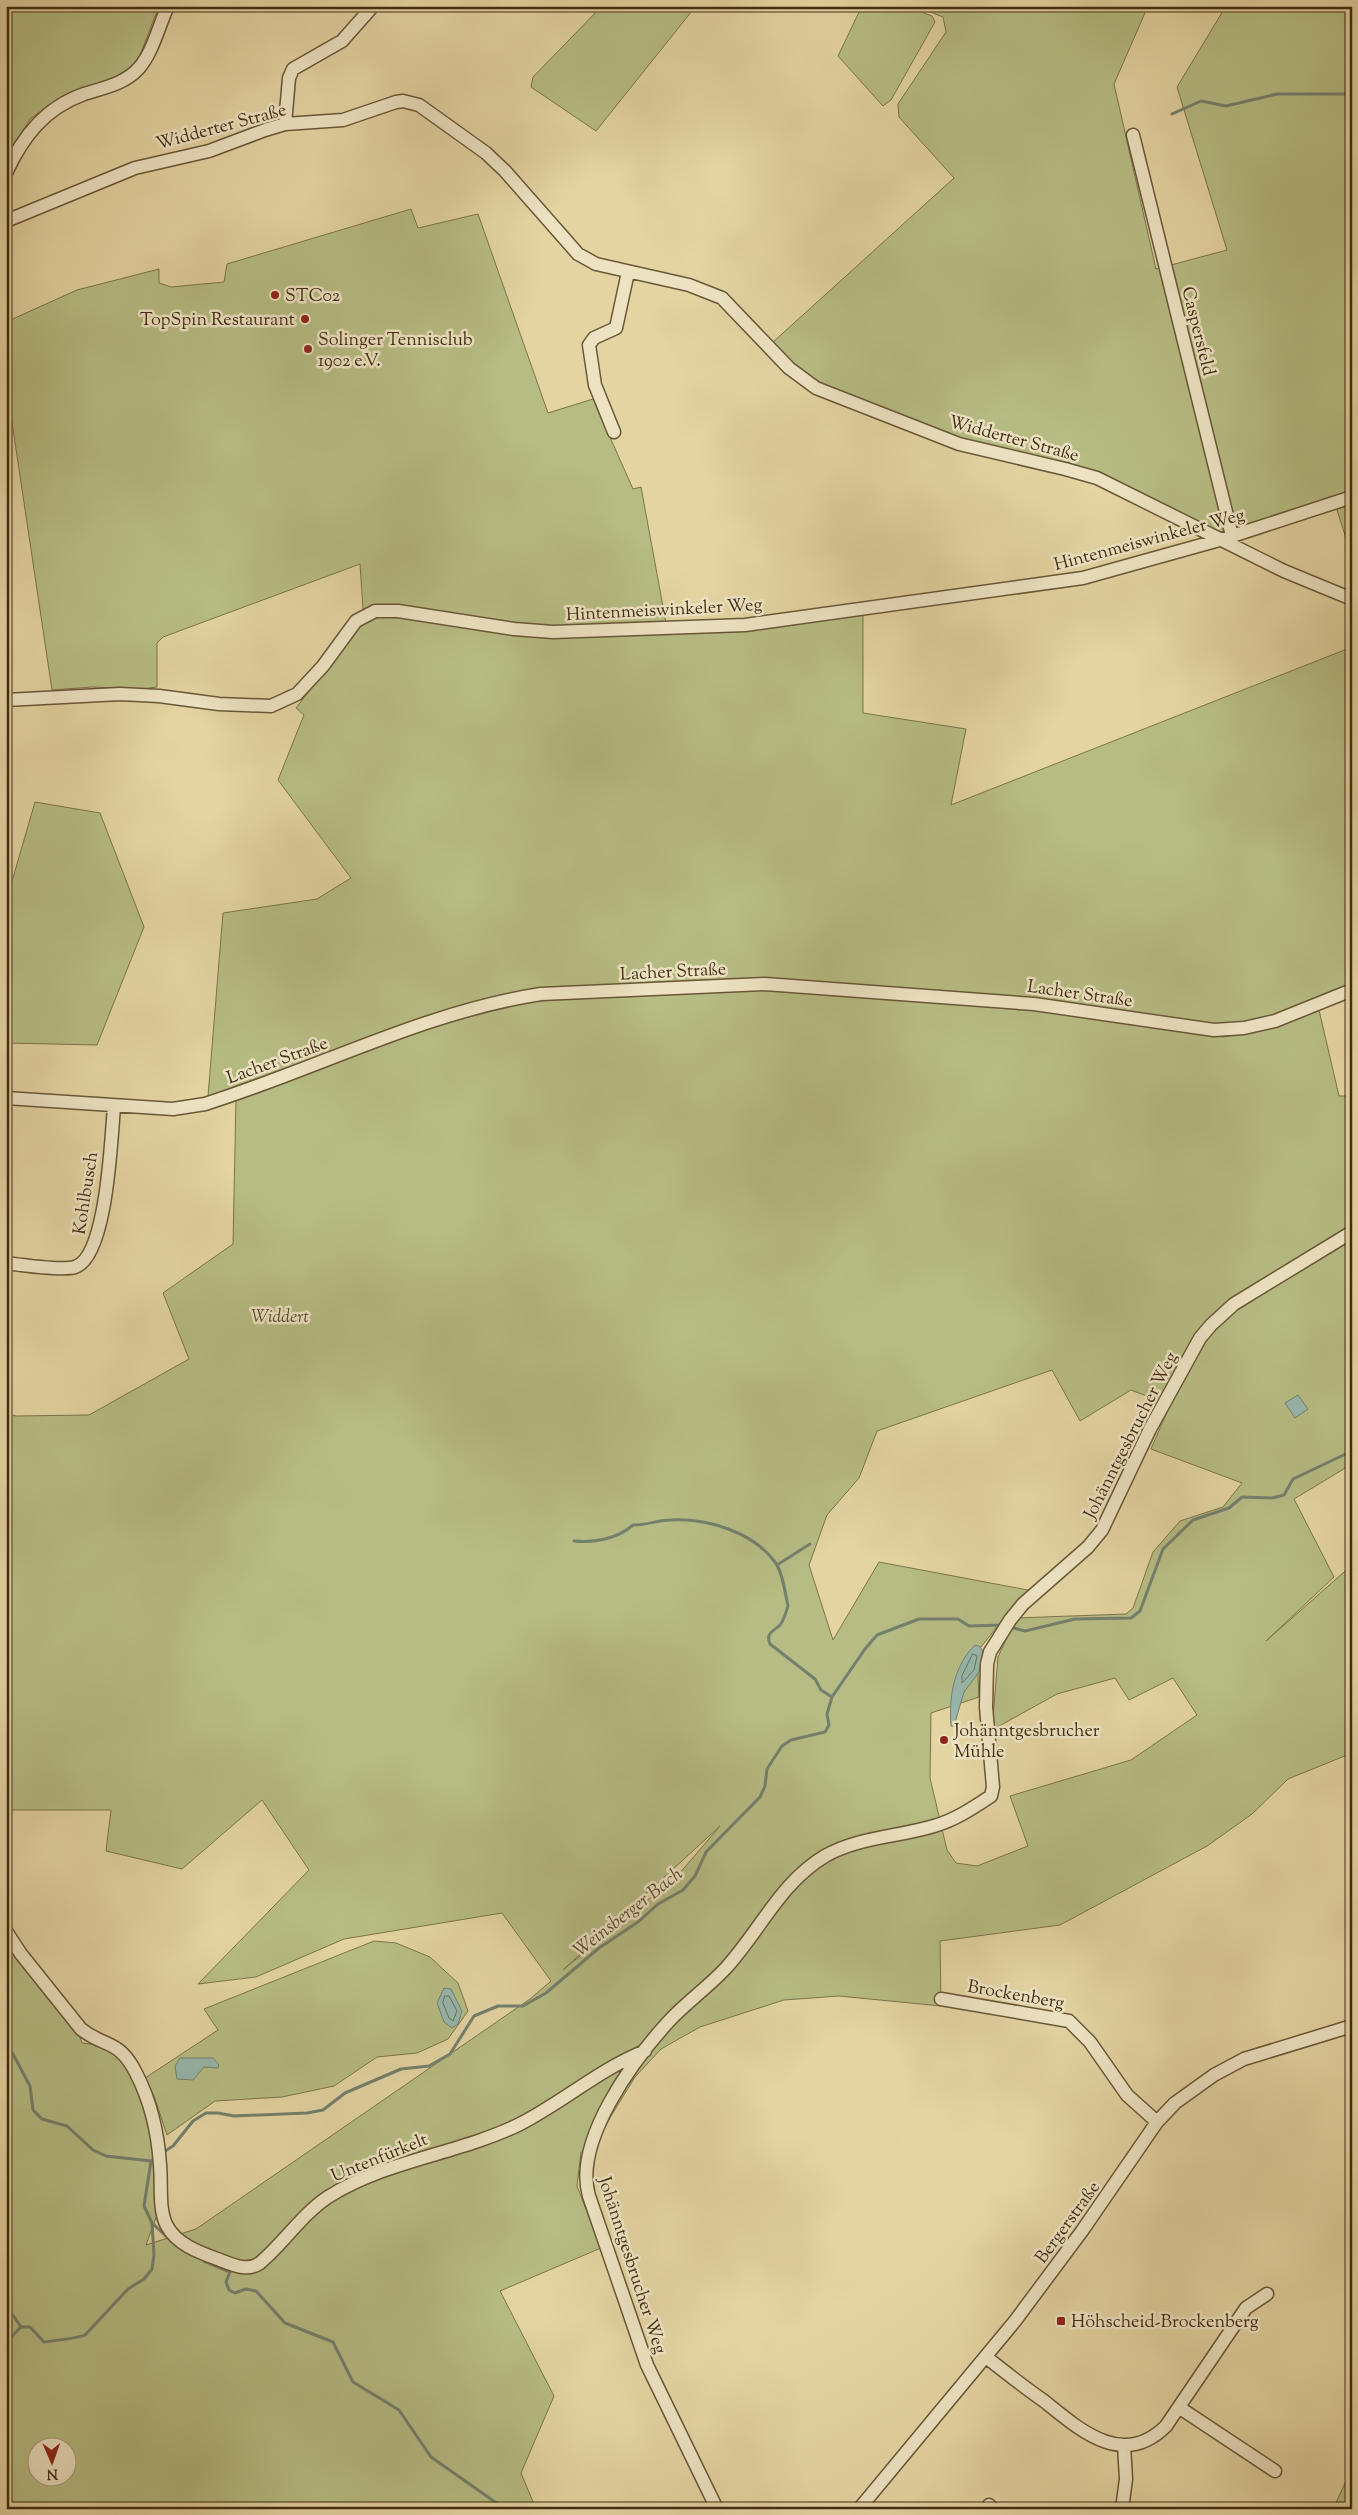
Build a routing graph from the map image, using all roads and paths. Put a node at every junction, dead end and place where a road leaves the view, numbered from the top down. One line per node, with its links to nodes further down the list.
1 (168, 6): 5 (street)
2 (373, 6): 3 (street)
3 (285, 124): 6 (street, Widderter Straße); 7 (street, Widderter Straße)
4 (1132, 135): 10 (street, Caspersfeld)
5 (6, 173)
6 (6, 221)
7 (628, 272): 8 (street); 10 (street, Widderter Straße)
8 (614, 432)
9 (1352, 497): 10 (street, Hintenmeiswinkeler Weg)
10 (1228, 538): 11 (street, Widderter Straße); 12 (street, Hintenmeiswinkeler Weg)
11 (1352, 599)
12 (6, 700)
13 (1352, 990): 15 (street, Lacher Straße)
14 (6, 1098): 15 (street, Lacher Straße)
15 (114, 1106): 17 (street, Kohlbusch)
16 (1352, 1232): 21 (street, Johänntgesbrucher Weg)
17 (6, 1264)
18 (6, 1931): 21 (street, Untenfürkelt)
19 (941, 1999): 22 (street, Brockenberg)
20 (1352, 2026): 22 (street, Bergerstraße)
21 (645, 2051): 29 (street, Johänntgesbrucher Weg)
22 (1157, 2122): 24 (street, Bergerstraße)
23 (1267, 2294): 25 (street)
24 (986, 2357): 26 (street); 30 (street, Bergerstraße)
25 (1180, 2408): 26 (street); 27 (street)
26 (1124, 2446): 28 (street)
27 (1275, 2471)
28 (1123, 2504): 31 (street)
29 (717, 2509)
30 (859, 2509)
31 (1134, 2509)

